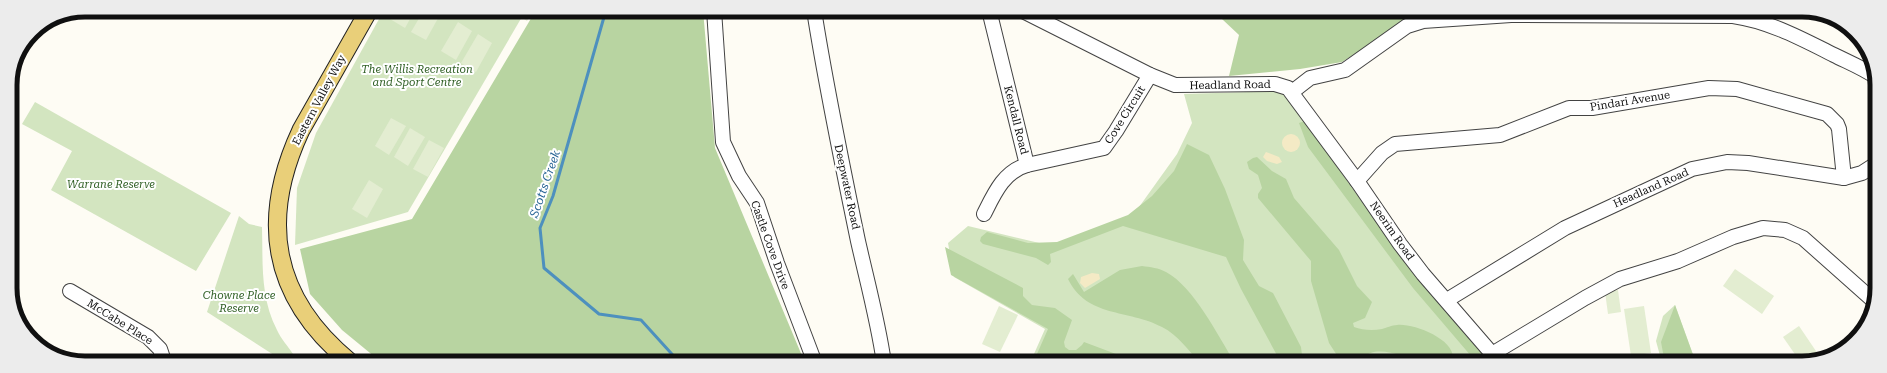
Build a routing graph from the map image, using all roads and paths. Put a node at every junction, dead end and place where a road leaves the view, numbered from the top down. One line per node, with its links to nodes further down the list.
1 (365, 17): 20 (main road, Eastern Valley Way)
2 (714, 17): 21 (street, Castle Cove Drive)
3 (815, 17): 22 (street, Deepwater Road)
4 (991, 17): 11 (street, Kendall Road)
5 (1035, 17): 9 (street, Headland Road)
6 (1484, 17): 10 (street)
7 (1740, 17): 8 (street)
8 (1869, 73)
9 (1150, 75): 10 (street, Headland Road); 11 (street, Cove Circuit)
10 (1292, 92): 14 (street, Neerim Road)
11 (1027, 165): 15 (street, Kendall Road)
12 (1870, 168): 13 (street, Headland Road)
13 (1844, 178): 14 (street, Pindari Avenue); 18 (street, Headland Road)
14 (1357, 181): 18 (street, Neerim Road)
15 (984, 214)
16 (70, 291): 19 (street, McCabe Place)
17 (1869, 297): 24 (street)
18 (1446, 300): 23 (street, Neerim Road)
19 (162, 356)
20 (343, 356)
21 (812, 356)
22 (883, 356)
23 (1494, 356)
24 (1499, 356)

